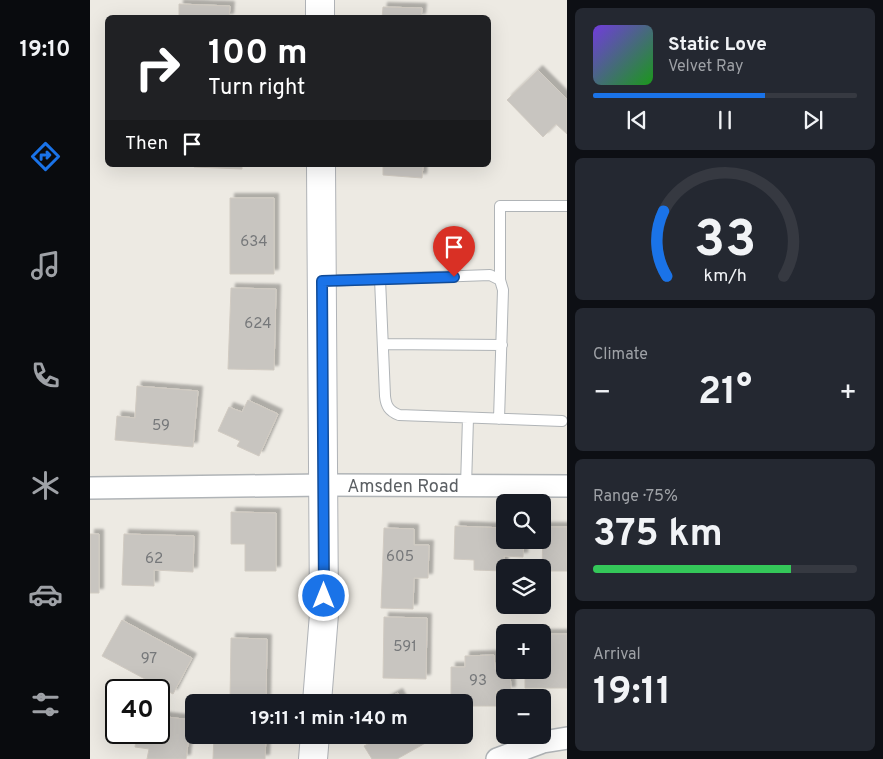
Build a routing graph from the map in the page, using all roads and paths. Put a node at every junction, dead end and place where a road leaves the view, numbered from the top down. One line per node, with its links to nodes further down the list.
1 (320, 0): 2 (street)
2 (320, 15)
3 (321, 167): 7 (street)
4 (567, 206): 6 (lane)
5 (380, 279): 6 (lane); 7 (lane); 8 (lane)
6 (500, 280): 9 (lane)
7 (322, 281): 13 (street)
8 (383, 344): 9 (lane); 10 (lane)
9 (502, 345): 11 (lane)
10 (468, 418): 11 (lane); 14 (lane)
11 (499, 419): 12 (lane)
12 (562, 421)
13 (322, 485): 14 (street, Amsden Road); 16 (street, Amsden Road); 17 (street)
14 (466, 486): 15 (street, Amsden Road)
15 (567, 486)
16 (90, 488)
17 (318, 694)
18 (567, 738): 21 (street)
19 (314, 744): 20 (street)
20 (313, 759)
21 (497, 759)

